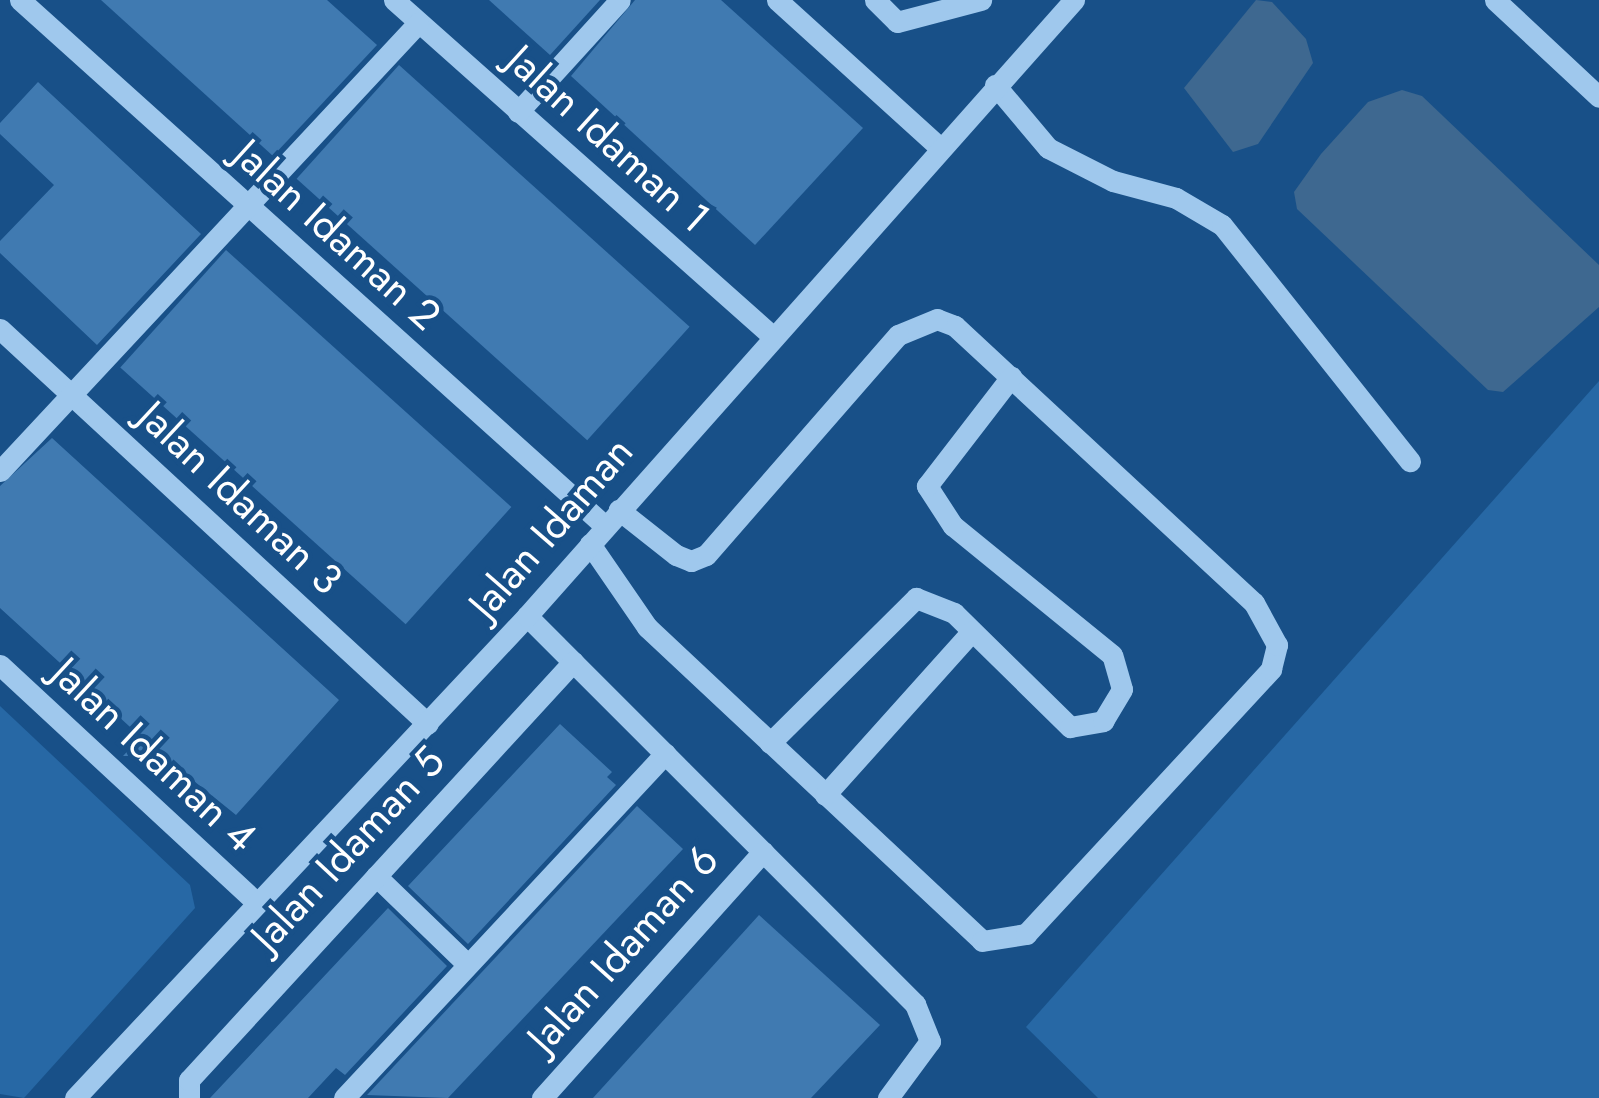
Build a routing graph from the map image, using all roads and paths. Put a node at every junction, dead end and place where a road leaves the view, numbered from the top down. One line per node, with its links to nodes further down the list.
1 (20, 0): 14 (street, Jalan Idaman 2)
2 (394, 0): 9 (street, Jalan Idaman 1)
3 (620, 0): 12 (street)
4 (777, 0): 13 (street)
5 (874, 0): 8 (street)
6 (1074, 0): 10 (street, Jalan Idaman)
7 (1495, 0): 11 (street)
8 (978, 3)
9 (418, 23): 12 (street, Jalan Idaman 1); 14 (street)
10 (995, 85): 13 (street, Jalan Idaman); 19 (street)
11 (1599, 97)
12 (518, 112): 16 (street, Jalan Idaman 1)
13 (938, 146): 16 (street, Jalan Idaman)
14 (247, 207): 18 (street); 21 (street, Jalan Idaman 2)
15 (0, 329): 18 (street, Jalan Idaman 3)
16 (771, 335): 21 (street, Jalan Idaman)
17 (1011, 377): 21 (street, Jalan Idaman 2); 24 (street); 30 (street)
18 (71, 395): 20 (street); 27 (street, Jalan Idaman 3)
19 (1410, 461)
20 (0, 471)
21 (612, 518): 22 (street, Jalan Idaman)
22 (590, 544): 23 (street, Jalan Idaman); 28 (street)
23 (527, 616): 25 (street); 27 (street, Jalan Idaman)
24 (973, 631): 28 (street); 30 (street)
25 (573, 662): 29 (street); 32 (street, Jalan Idaman 5)
26 (0, 665): 33 (street, Jalan Idaman 4)
27 (428, 724): 33 (street, Jalan Idaman)
28 (770, 743): 30 (street)
29 (665, 754): 31 (street); 34 (street)
30 (825, 795)
31 (763, 852): 38 (street, Jalan Idaman 6); 39 (street)
32 (376, 876): 34 (street); 35 (street, Jalan Idaman 5)
33 (256, 902): 36 (street, Jalan Idaman)
34 (466, 963): 37 (street)
35 (187, 1094)
36 (75, 1098)
37 (344, 1098)
38 (542, 1098)
39 (888, 1098)

